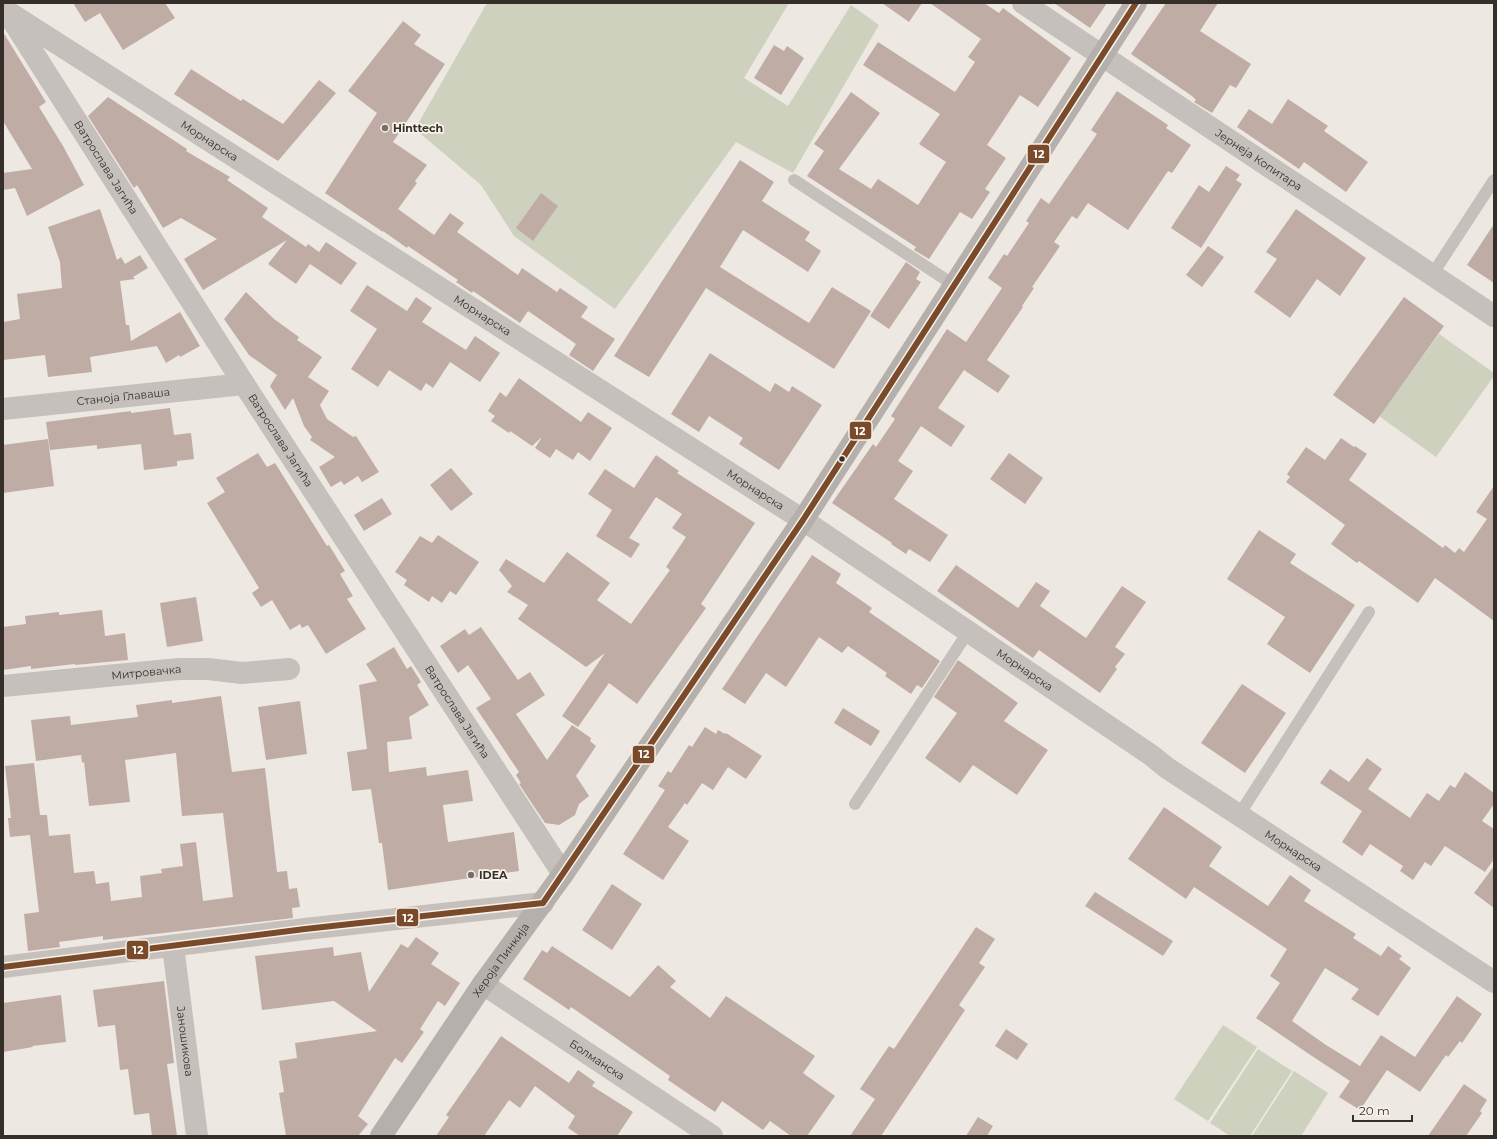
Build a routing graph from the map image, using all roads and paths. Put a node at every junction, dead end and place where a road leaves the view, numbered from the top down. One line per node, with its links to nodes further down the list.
1 (1023, 3): 4 (street, Јернеја Копитара)
2 (1136, 3): 4 (street, Хероја Пинкија)
3 (5, 8): 10 (street, Ватрослава Јагића); 12 (street, Морнарска)
4 (1102, 55): 7 (street, Јернеја Копитара); 8 (street, Хероја Пинкија)
5 (794, 180): 8 (lane)
6 (1494, 180): 7 (lane)
7 (1432, 274): 9 (street, Јернеја Копитара)
8 (954, 285): 12 (street, Хероја Пинкија)
9 (1494, 316)
10 (244, 384): 11 (street, Станоја Главаша); 19 (street, Ватрослава Јагића)
11 (3, 409)
12 (803, 520): 14 (street, Морнарска); 19 (street, Хероја Пинкија)
13 (1369, 612): 18 (lane)
14 (968, 632): 17 (lane); 18 (street, Морнарска)
15 (289, 669): 16 (street, Митровачка)
16 (3, 686)
17 (855, 804)
18 (1239, 815): 23 (street, Морнарска)
19 (563, 874): 20 (street, Хероја Пинкија)
20 (543, 903): 21 (street); 24 (street, Хероја Пинкија)
21 (172, 946): 22 (street); 25 (street, Јаношикова)
22 (3, 965)
23 (1494, 982)
24 (483, 984): 26 (street, Хероја Пинкија); 27 (street, Болманска)
25 (197, 1136)
26 (381, 1136)
27 (712, 1136)

